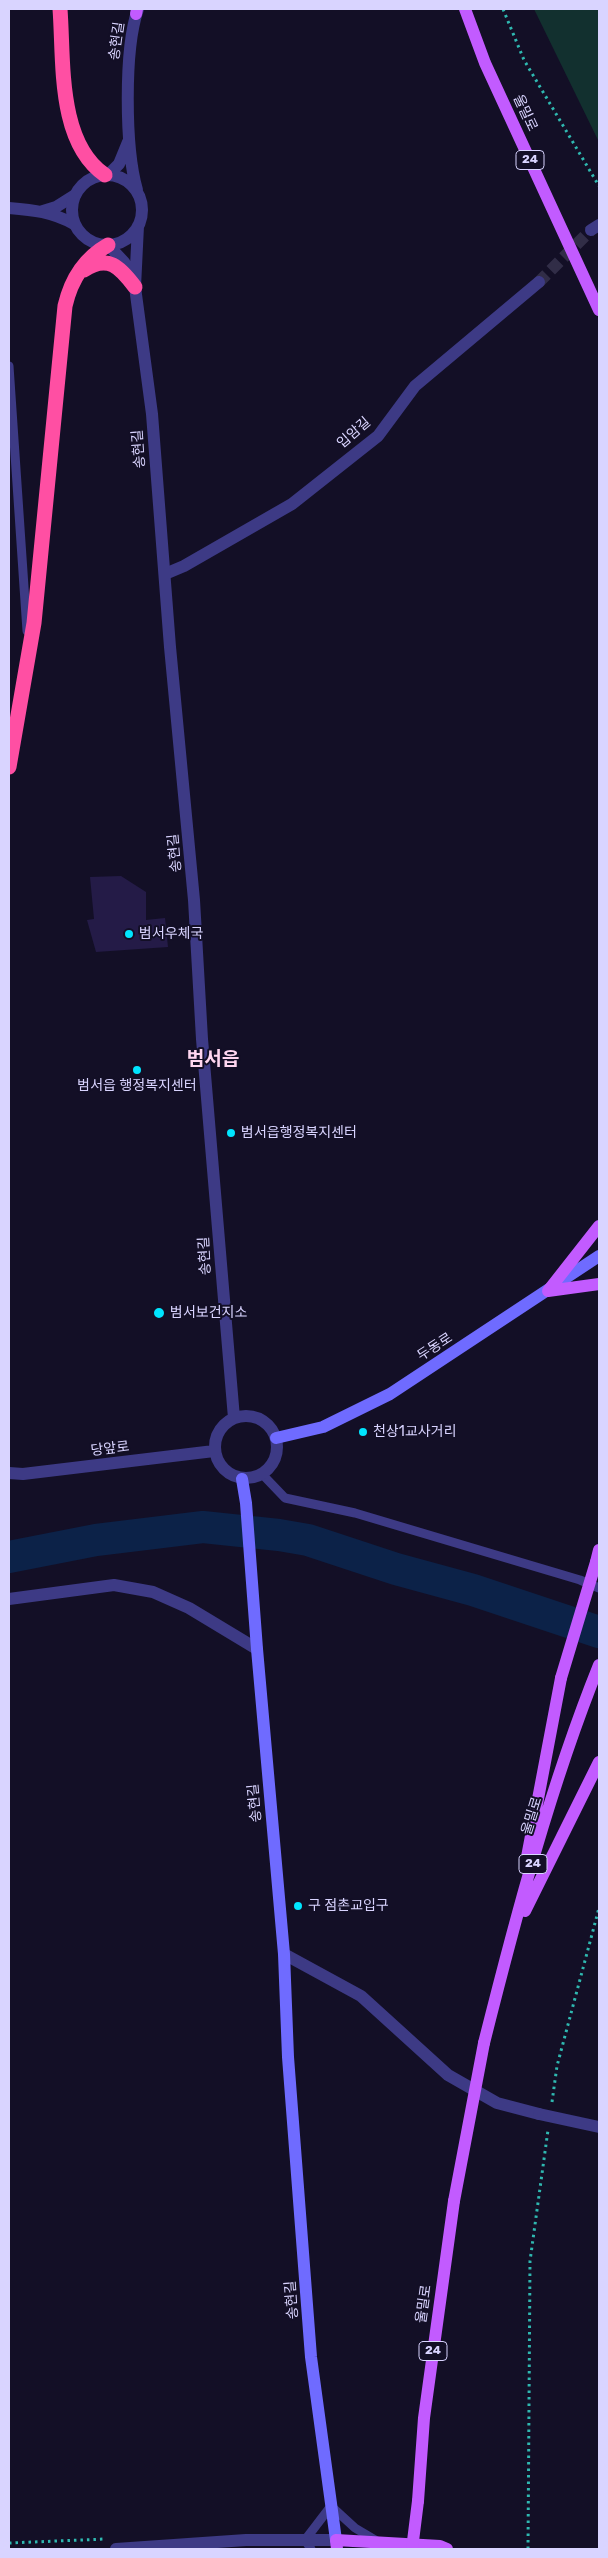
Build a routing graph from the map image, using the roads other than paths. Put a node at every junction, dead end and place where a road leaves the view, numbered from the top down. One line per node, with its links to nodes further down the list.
1 (60, 9): 5 (highway)
2 (464, 9): 16 (main road, 울밀로 / 24)
3 (137, 10): 4 (street, 송현길)
4 (130, 132): 5 (street, 송현길); 6 (street, 송현길)
5 (106, 175): 6 (street); 7 (street)
6 (137, 192): 11 (street)
7 (75, 194): 9 (street); 10 (street)
8 (9, 208): 9 (street)
9 (43, 211): 10 (street)
10 (74, 224): 12 (street)
11 (138, 226): 12 (street); 15 (street, 송현길)
12 (108, 245): 13 (highway); 15 (street, 송현길)
13 (77, 275): 15 (highway); 19 (highway)
14 (539, 282): 18 (street, 입암길)
15 (136, 287): 18 (street, 송현길)
16 (599, 310)
17 (9, 366): 19 (lane)
18 (165, 574): 25 (street, 송현길)
19 (29, 652): 20 (highway)
20 (9, 767)
21 (599, 1226): 24 (main road)
22 (599, 1256): 24 (main road, 두동로)
23 (599, 1284): 24 (main road)
24 (548, 1291): 26 (main road, 두동로)
25 (234, 1418): 26 (street); 27 (street)
26 (276, 1438): 29 (street)
27 (214, 1451): 28 (street, 당앞로); 30 (street)
28 (9, 1473)
29 (262, 1474): 30 (street); 32 (lane)
30 (242, 1478): 34 (main road, 송현길)
31 (598, 1556): 37 (main road, bridge)
32 (599, 1588)
33 (9, 1599): 34 (street)
34 (257, 1649): 38 (main road, 송현길)
35 (599, 1665): 37 (main road, 울밀로 / 24)
36 (599, 1762): 37 (main road)
37 (510, 1940): 45 (main road, 울밀로 / 24, bridge)
38 (284, 1954): 39 (street, bridge); 40 (main road, 송현길)
39 (599, 2127)
40 (331, 2506): 41 (lane); 42 (lane); 43 (main road, 송현길)
41 (377, 2541): 43 (main road); 46 (main road)
42 (308, 2545): 43 (street); 44 (street)
43 (336, 2545)
44 (116, 2549)
45 (412, 2549)
46 (447, 2549)

